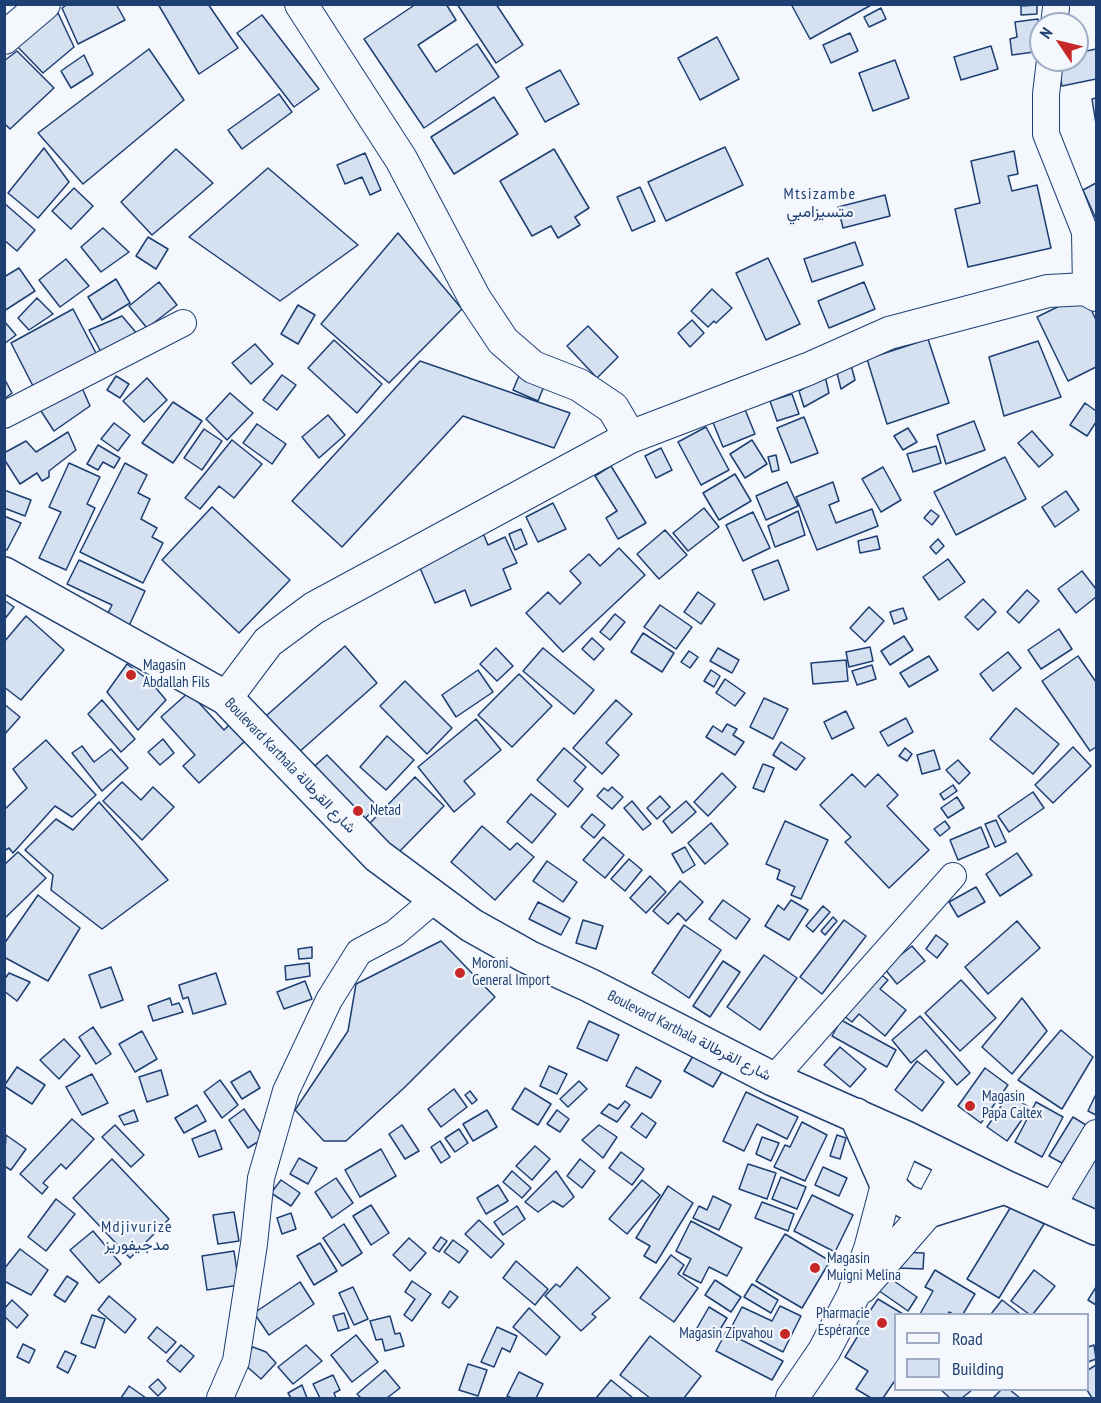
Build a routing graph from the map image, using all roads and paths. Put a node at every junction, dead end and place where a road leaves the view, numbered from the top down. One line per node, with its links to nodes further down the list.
1 (44, 4): 3 (street)
2 (301, 4): 8 (street)
3 (4, 38)
4 (1049, 72): 5 (street)
5 (1091, 292): 8 (street)
6 (183, 323): 7 (street)
7 (4, 415)
8 (630, 437): 10 (street)
9 (4, 574): 10 (main road, Boulevard Karthala شارع القرطالة)
10 (226, 698): 12 (main road, Boulevard Karthala شارع القرطالة)
11 (953, 876): 13 (street)
12 (435, 899): 13 (main road, Boulevard Karthala شارع القرطالة); 24 (street)
13 (773, 1079): 14 (main road, Boulevard Karthala شارع القرطالة)
14 (856, 1115): 16 (main road, Boulevard Karthala شارع القرطالة); 18 (main road)
15 (1096, 1134): 20 (street)
16 (906, 1138): 17 (main road, Boulevard Karthala شارع القرطالة); 18 (street)
17 (954, 1163): 19 (main road, Boulevard Karthala شارع القرطالة); 21 (street)
18 (887, 1185): 21 (main road); 23 (street)
19 (1005, 1188): 20 (main road, Boulevard Karthala شارع القرطالة); 21 (main road)
20 (1051, 1208): 22 (main road, Boulevard Karthala شارع القرطالة)
21 (928, 1211): 23 (street)
22 (1096, 1228)
23 (854, 1296): 25 (street)
24 (220, 1398)
25 (792, 1398)

